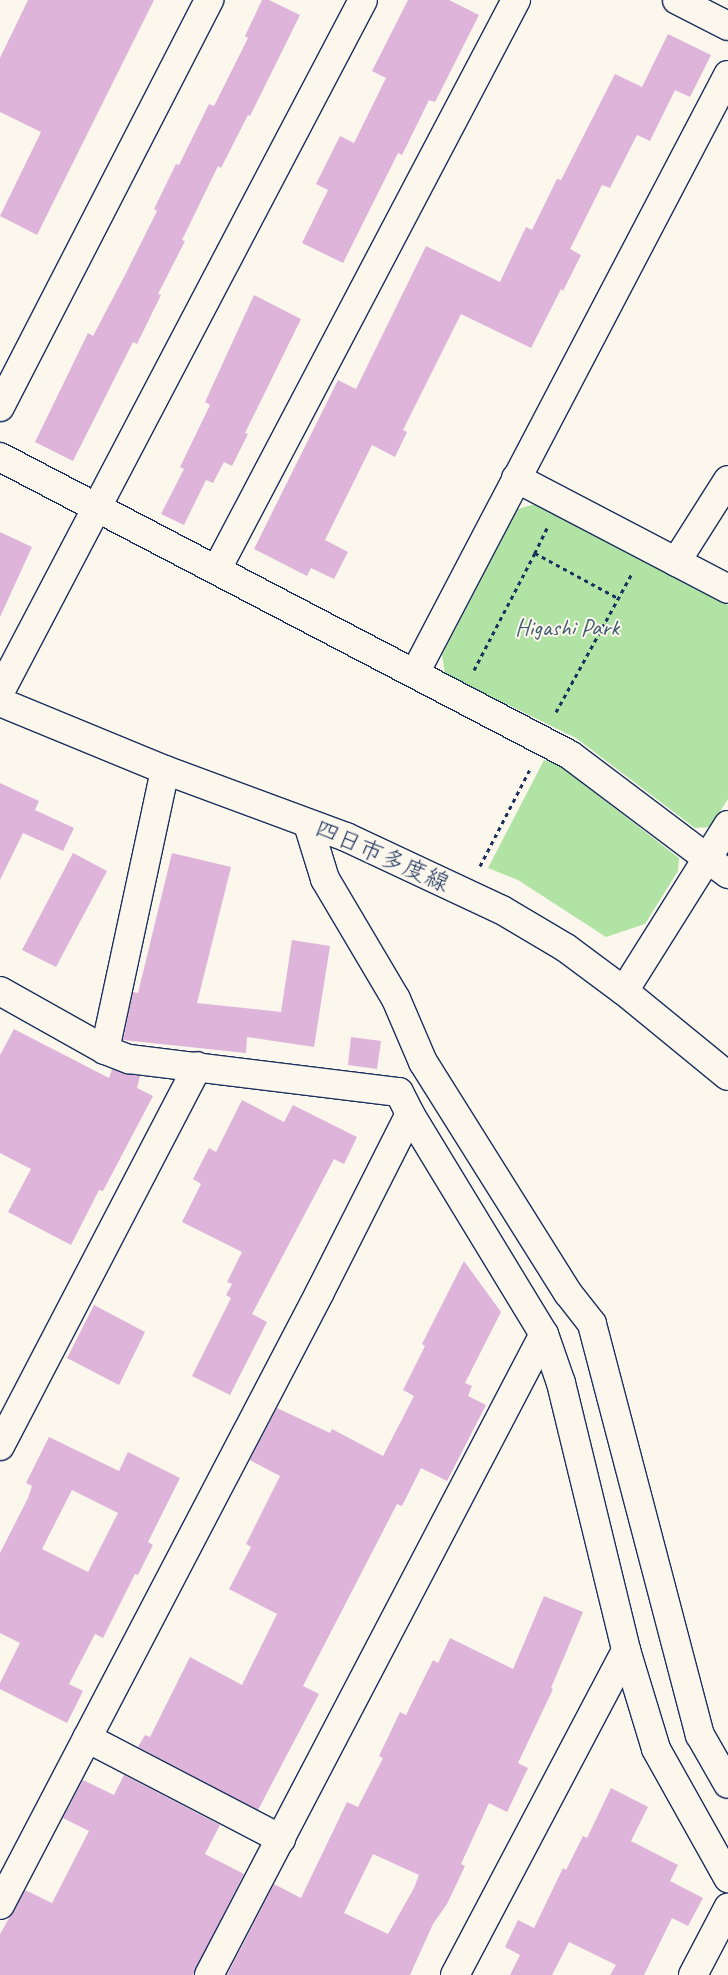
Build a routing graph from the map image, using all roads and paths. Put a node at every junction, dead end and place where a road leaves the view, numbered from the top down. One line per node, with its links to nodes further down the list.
1 (209, 0): 7 (street)
2 (363, 0): 12 (street)
3 (516, 0): 16 (street)
4 (676, 0): 5 (street)
5 (728, 26)
6 (728, 75): 9 (street)
7 (0, 407)
8 (0, 457): 12 (street)
9 (516, 478): 11 (street); 19 (street)
10 (728, 480): 15 (street)
11 (561, 502): 13 (street); 14 (path)
12 (95, 507): 16 (street); 21 (street)
13 (646, 546): 15 (street); 18 (path)
14 (535, 553): 18 (path); 20 (path)
15 (676, 562): 17 (street)
16 (217, 569): 19 (street)
17 (728, 589)
18 (618, 598): 23 (path)
19 (415, 673): 23 (street)
20 (470, 676)
21 (0, 692)
22 (0, 702): 24 (street, 四日市多度線)
23 (540, 739): 27 (street); 28 (path)
24 (165, 770): 25 (street, 四日市多度線); 32 (street)
25 (308, 824): 31 (street, 四日市多度線); 40 (street)
26 (728, 825): 27 (street)
27 (706, 858): 29 (street); 31 (street)
28 (478, 870)
29 (728, 874)
30 (0, 991): 32 (street)
31 (624, 991): 34 (street, 四日市多度線)
32 (105, 1050): 33 (street)
33 (198, 1066): 35 (street); 37 (street)
34 (728, 1076)
35 (410, 1114): 36 (street); 39 (street)
36 (544, 1334): 38 (street); 41 (street)
37 (0, 1446)
38 (626, 1650): 42 (street); 46 (street)
39 (88, 1738): 41 (street); 43 (street)
40 (728, 1784)
41 (281, 1839): 45 (street)
42 (728, 1878)
43 (0, 1905)
44 (728, 1908): 47 (street)
45 (209, 1975)
46 (455, 1975)
47 (693, 1975)

